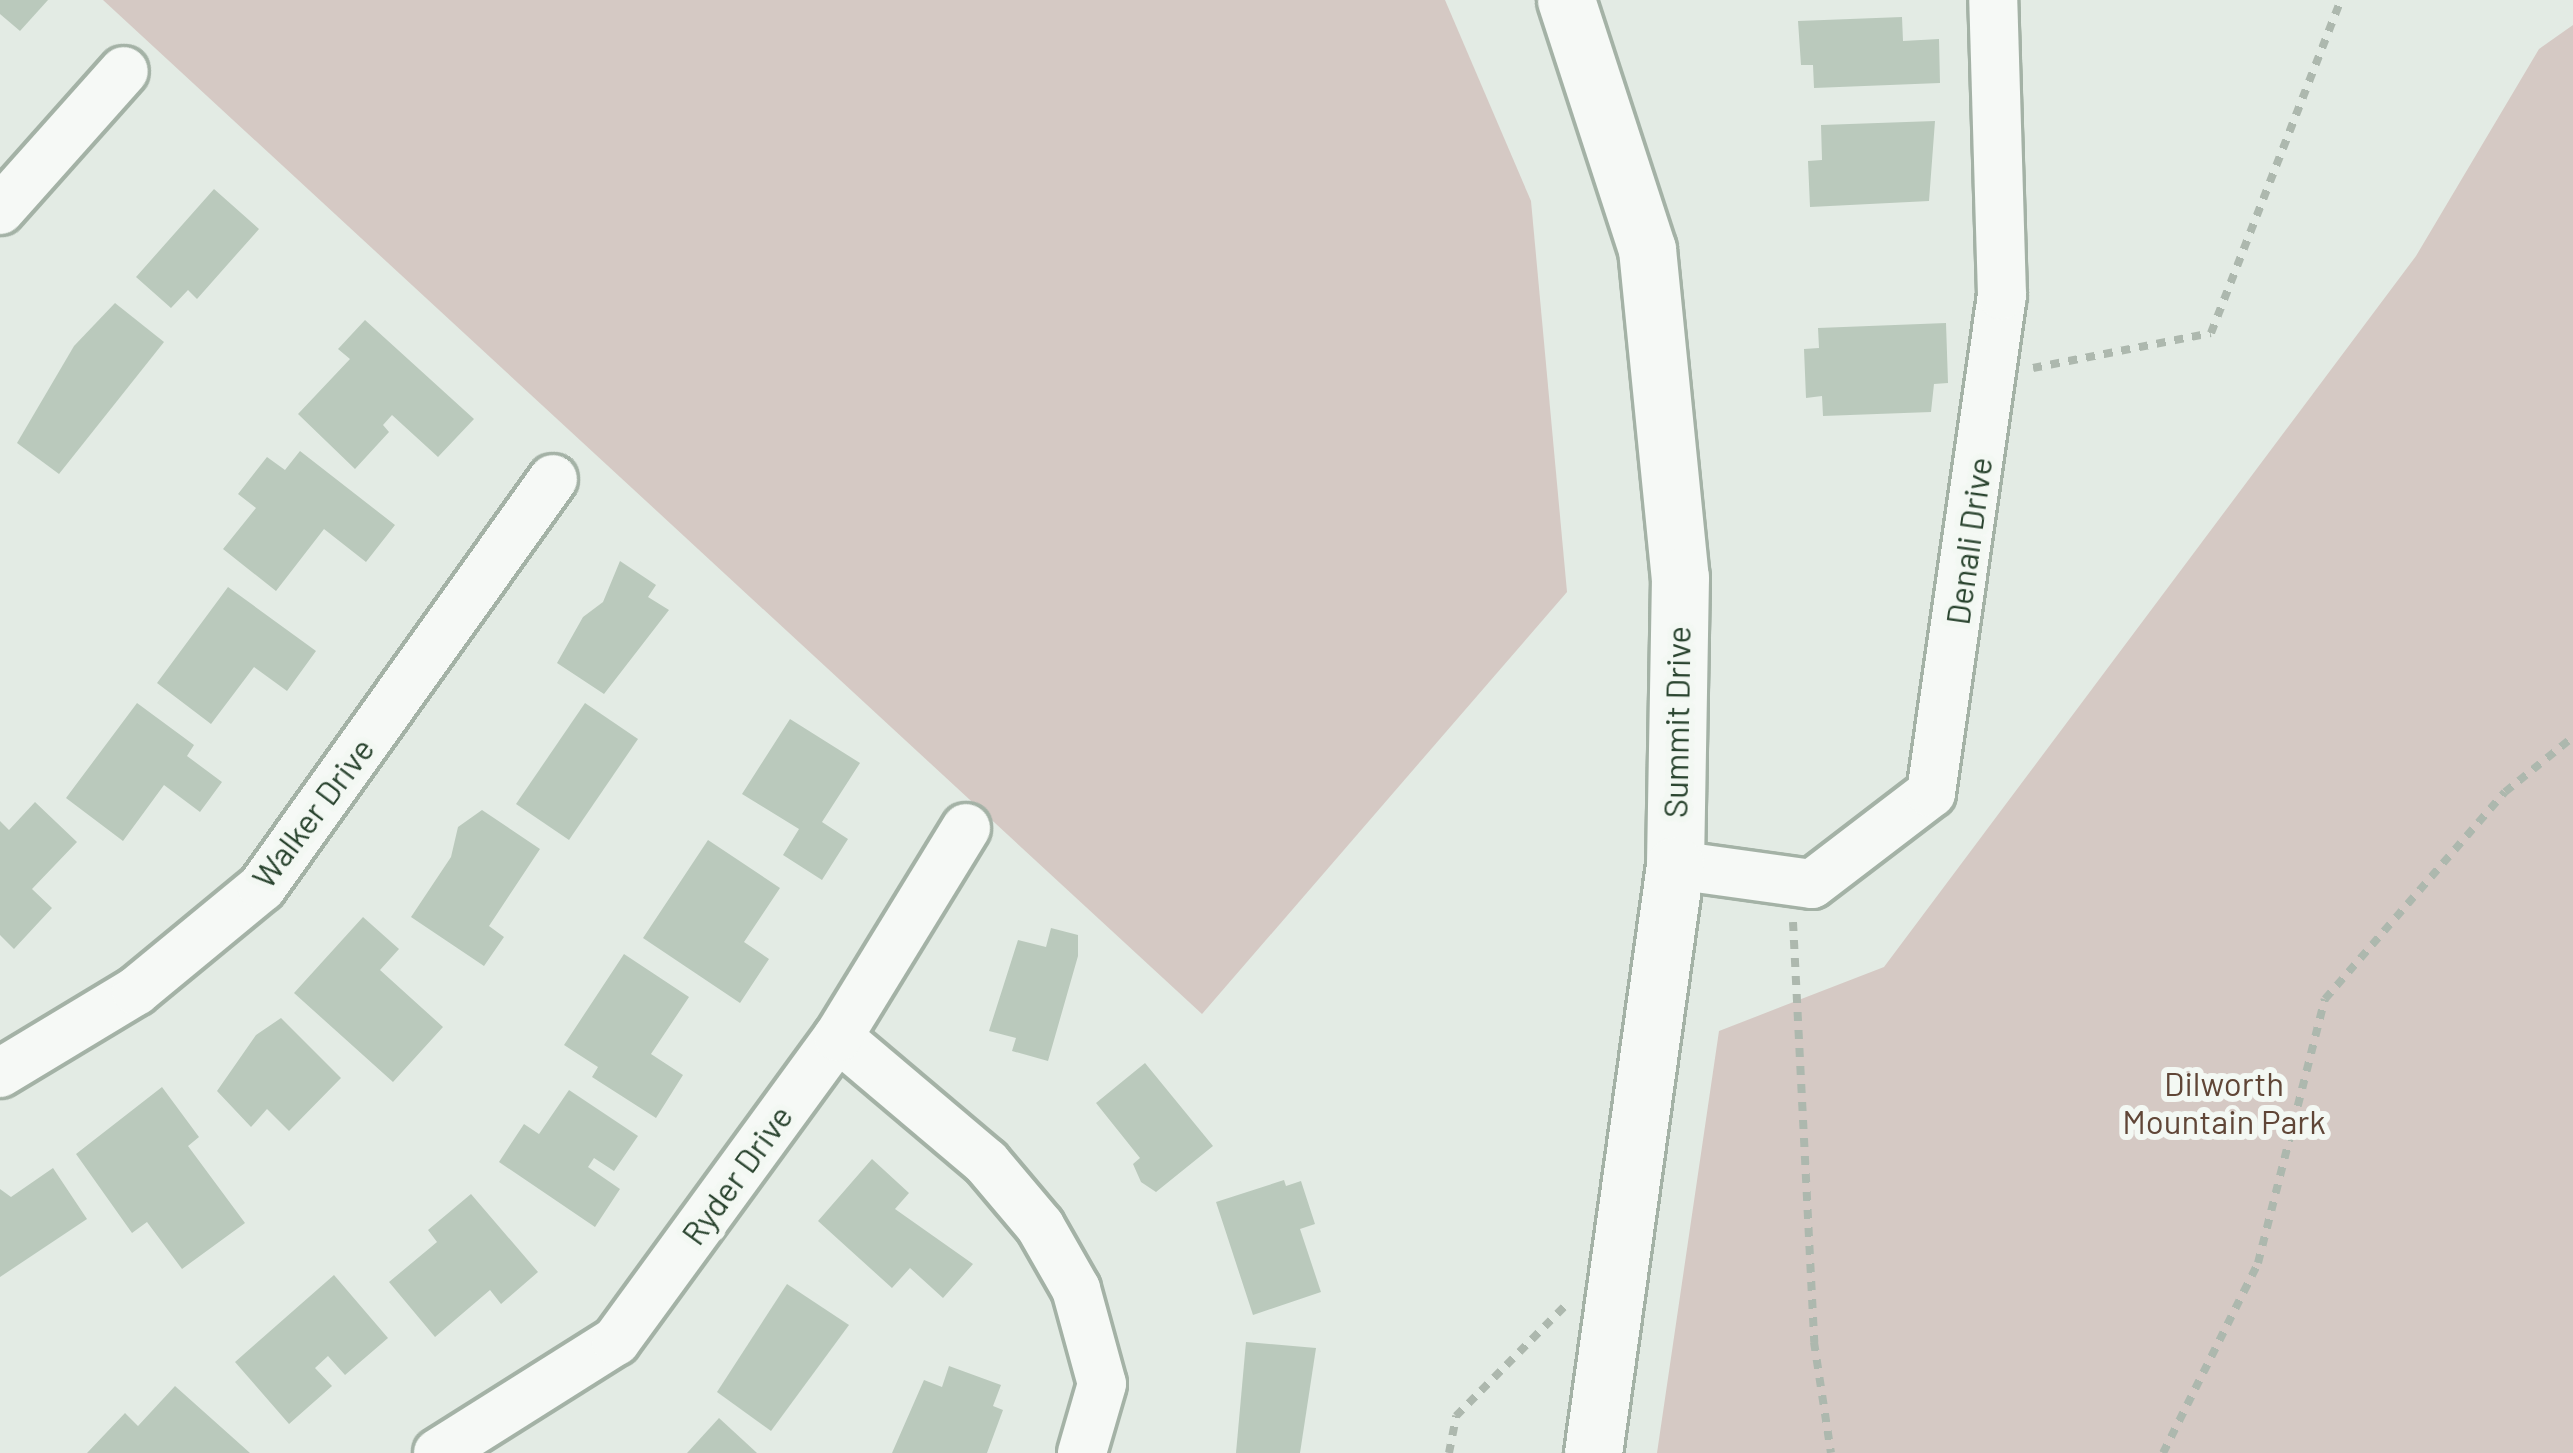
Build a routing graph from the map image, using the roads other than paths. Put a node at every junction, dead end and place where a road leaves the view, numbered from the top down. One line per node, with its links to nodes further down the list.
1 (1566, 0): 7 (street, Summit Drive)
2 (1993, 0): 7 (street, Denali Drive)
3 (124, 71): 4 (street)
4 (0, 210)
5 (554, 478): 9 (street, Walker Drive)
6 (966, 829): 8 (street, Ryder Drive)
7 (1676, 865): 12 (street, Summit Drive)
8 (838, 1037): 10 (street, Ryder Drive); 11 (street)
9 (0, 1073)
10 (438, 1453)
11 (1082, 1453)
12 (1593, 1453)

